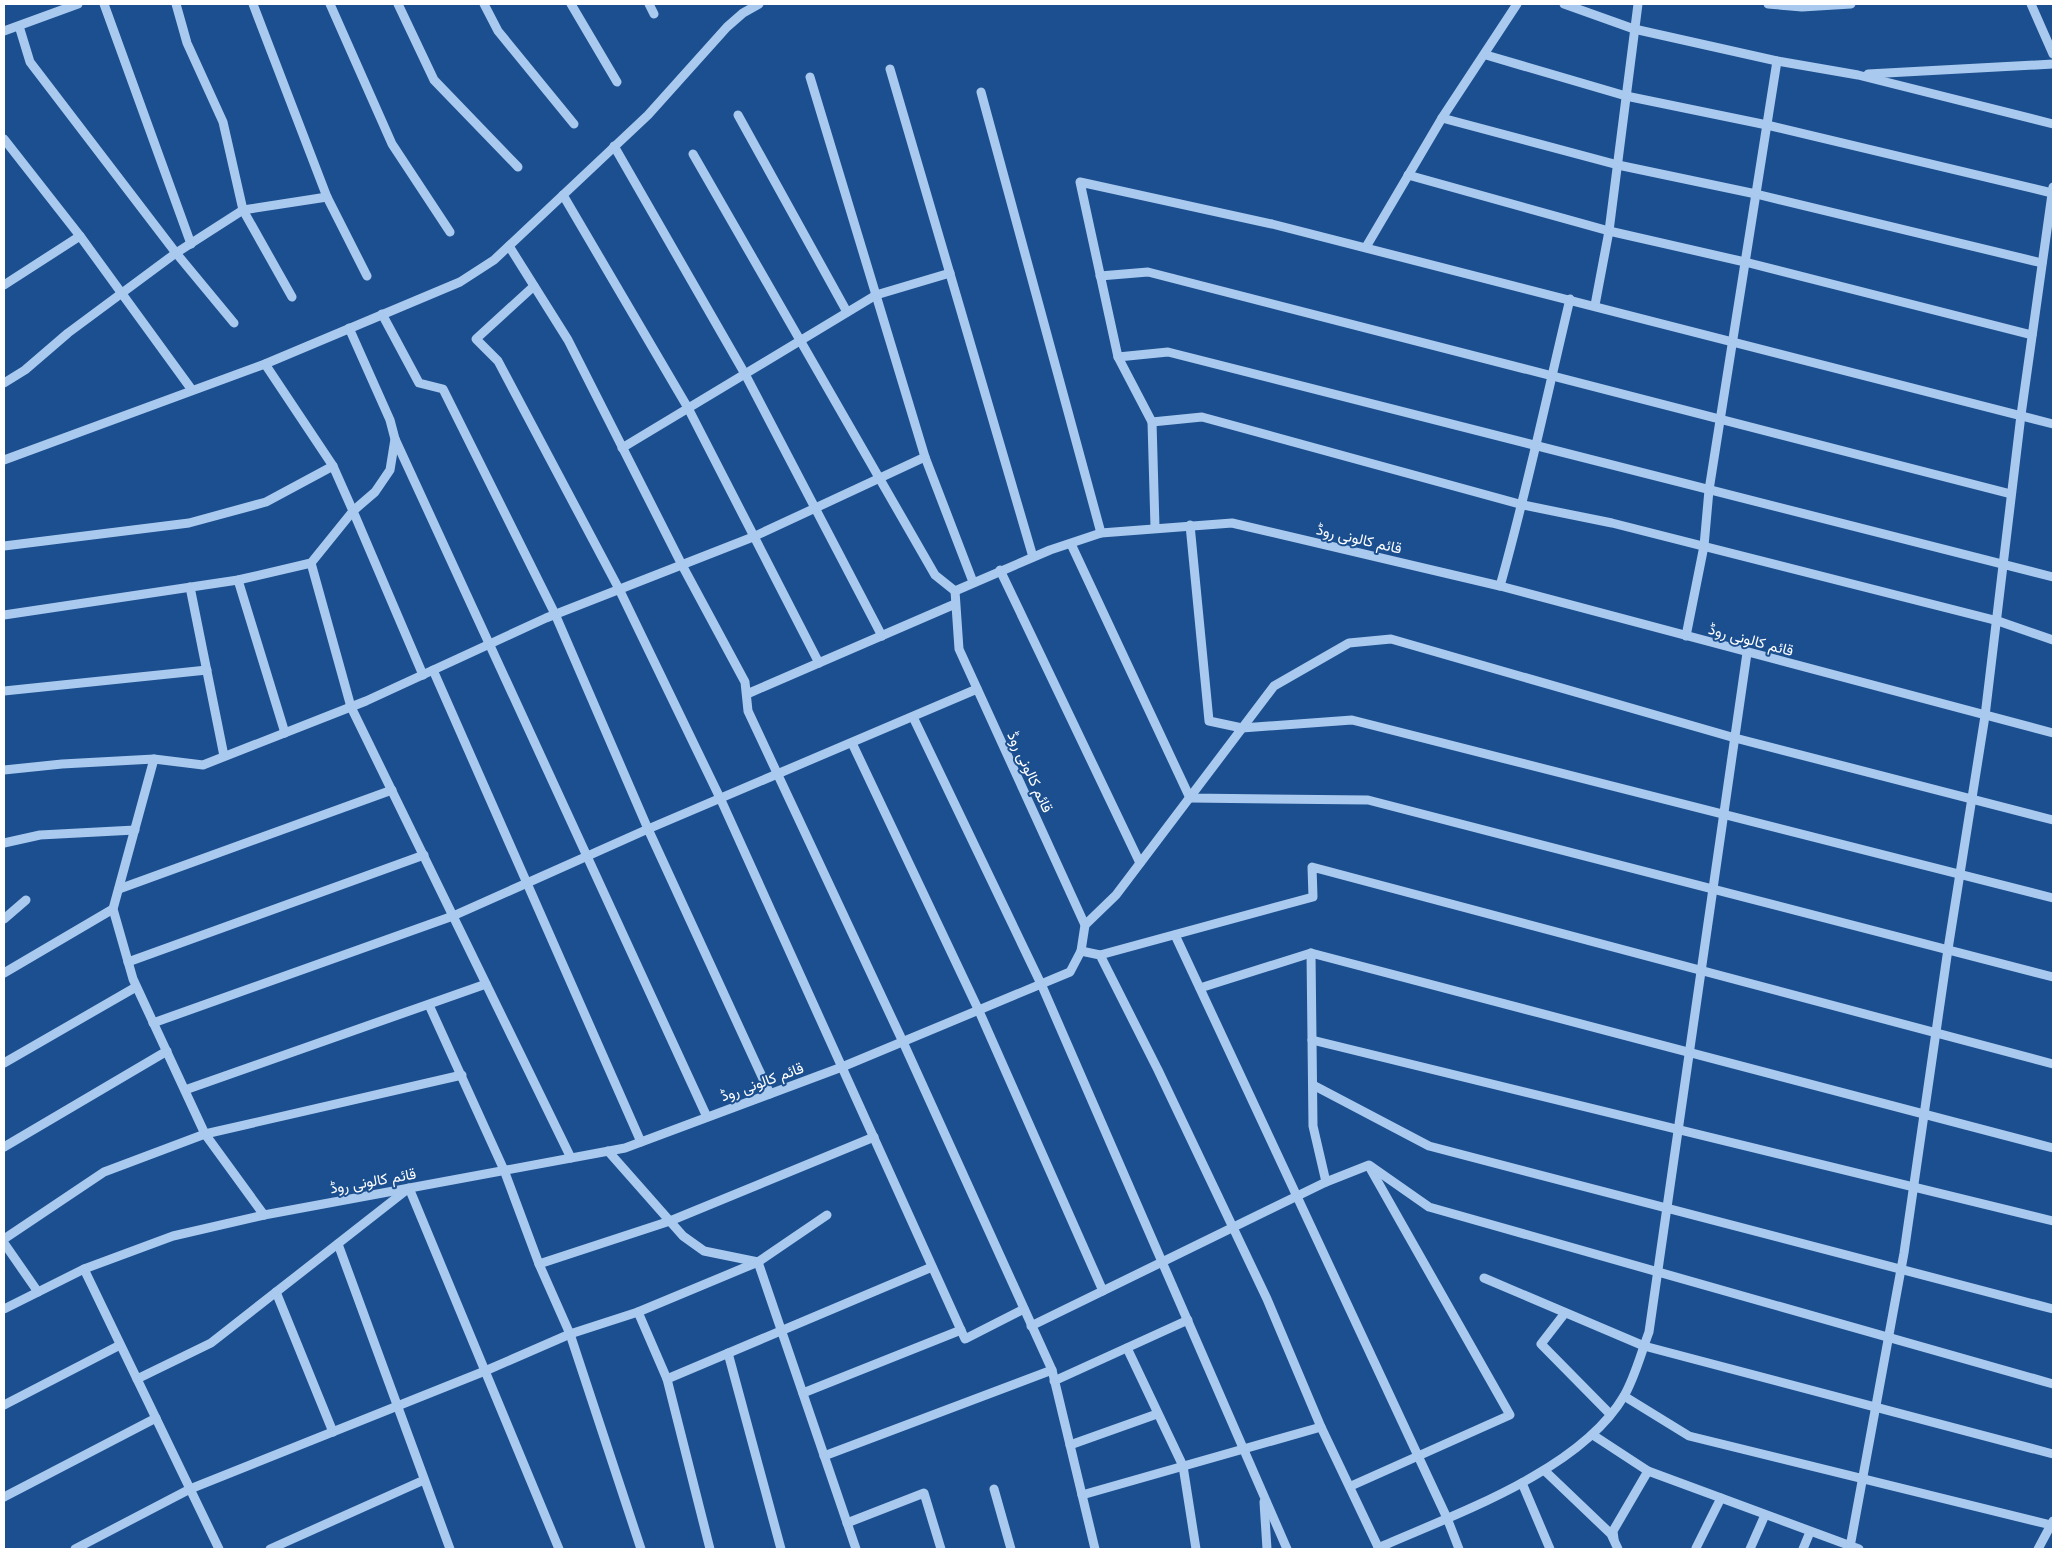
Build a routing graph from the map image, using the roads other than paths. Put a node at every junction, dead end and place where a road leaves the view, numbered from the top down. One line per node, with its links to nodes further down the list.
1 (78, 4): 18 (street)
2 (104, 4): 50 (street)
3 (176, 4): 46 (street)
4 (253, 4): 45 (street)
5 (330, 4): 48 (street)
6 (398, 4): 40 (street)
7 (484, 4): 33 (street)
8 (571, 4): 28 (street)
9 (649, 4): 17 (street)
10 (759, 4): 37 (street)
11 (1518, 4): 21 (street)
12 (1564, 4): 19 (street)
13 (1638, 4): 19 (street)
14 (1768, 4): 15 (street)
15 (1851, 4)
16 (2031, 4): 22 (street)
17 (654, 14)
18 (19, 26): 20 (street); 53 (street)
19 (1634, 28): 23 (street); 30 (street)
20 (4, 31)
21 (1486, 54): 30 (street); 32 (street)
22 (2053, 54)
23 (1777, 61): 26 (street); 35 (street)
24 (2053, 64): 26 (street)
25 (890, 69): 56 (street)
26 (1858, 74): 34 (street)
27 (810, 77): 62 (street)
28 (617, 82)
29 (981, 92): 98 (street)
30 (1626, 96): 35 (street); 39 (street)
31 (738, 115): 66 (street)
32 (1442, 118): 39 (street); 41 (street)
33 (574, 124)
34 (2053, 124)
35 (1767, 125): 42 (street); 43 (street)
36 (4, 139): 49 (street)
37 (614, 146): 44 (street); 75 (street)
38 (693, 154): 71 (street)
39 (1618, 165): 43 (street); 47 (street)
40 (518, 167)
41 (1408, 175): 47 (street); 52 (street)
42 (2053, 190): 55 (street)
43 (1756, 194): 54 (street); 55 (street)
44 (563, 195): 51 (street); 79 (street)
45 (327, 196): 46 (street); 57 (street)
46 (243, 210): 50 (street); 63 (street)
47 (1609, 231): 54 (street); 65 (street)
48 (450, 232)
49 (80, 236): 59 (street); 61 (street)
50 (190, 244): 53 (street)
51 (509, 246): 60 (street); 67 (street)
52 (1366, 247): 58 (street); 64 (street)
53 (176, 253): 61 (street); 68 (street)
54 (1745, 262): 70 (street); 72 (street)
55 (2042, 263): 70 (street)
56 (950, 273): 62 (street); 103 (street)
57 (367, 276)
58 (1100, 276): 73 (street); 76 (street)
59 (4, 285)
60 (534, 286): 86 (street); 113 (street)
61 (122, 293): 77 (street); 78 (street)
62 (876, 295): 66 (street); 87 (street)
63 (292, 297)
64 (1570, 299): 65 (street); 76 (street)
65 (1595, 305): 72 (street)
66 (847, 312): 71 (street)
67 (382, 314): 69 (street); 116 (street)
68 (234, 322)
69 (349, 328): 74 (street); 84 (street)
70 (2032, 335): 80 (street)
71 (800, 340): 75 (street); 90 (street)
72 (1733, 340): 80 (street); 81 (street)
73 (1118, 357): 82 (street); 85 (street)
74 (265, 364): 78 (street); 89 (street)
75 (745, 374): 79 (street); 94 (street)
76 (1551, 376): 81 (street); 85 (street)
77 (4, 383)
78 (192, 390): 88 (street)
79 (688, 408): 86 (street); 99 (street)
80 (2021, 415): 83 (street); 92 (street)
81 (1721, 419): 91 (street); 92 (street)
82 (1152, 422): 93 (street); 97 (street)
83 (2053, 424)
84 (395, 439): 95 (street); 122 (street)
85 (1534, 446): 91 (street); 93 (street)
86 (622, 448): 105 (street)
87 (925, 457): 90 (street); 110 (street)
88 (4, 460)
89 (333, 466): 95 (street); 101 (street)
90 (878, 479): 94 (street); 114 (street)
91 (1709, 490): 102 (street); 106 (street)
92 (2011, 494): 106 (street)
93 (1523, 505): 102 (street); 111 (street)
94 (815, 508): 99 (street); 119 (street)
95 (353, 511): 104 (street); 127 (street)
96 (1190, 525): 97 (street, قائم کالونی روڈ); 111 (street, قائم کالونی روڈ); 134 (street)
97 (1155, 527): 98 (street, قائم کالونی روڈ)
98 (1102, 533): 100 (street, قائم کالونی روڈ)
99 (754, 536): 105 (street); 124 (street)
100 (1071, 544): 103 (street, قائم کالونی روڈ); 144 (street)
101 (4, 546)
102 (1704, 546): 118 (street); 120 (street)
103 (1033, 557): 107 (street, قائم کالونی روڈ)
104 (311, 563): 109 (street); 131 (street)
105 (682, 565): 113 (street); 130 (street)
106 (2003, 565): 108 (street); 118 (street)
107 (1000, 570): 110 (street, قائم کالونی روڈ); 154 (street)
108 (2053, 577)
109 (238, 580): 112 (street); 135 (street)
110 (973, 582): 114 (street, قائم کالونی روڈ)
111 (1500, 586): 120 (street, قائم کالونی روڈ)
112 (190, 587): 117 (street); 125 (street)
113 (619, 589): 116 (street); 146 (street)
114 (956, 590): 115 (street, قائم کالونی روڈ)
115 (956, 604): 119 (street); 128 (street, قائم کالونی روڈ)
116 (555, 614): 122 (street); 149 (street)
117 (4, 615)
118 (1998, 621): 121 (street); 132 (street)
119 (882, 636): 124 (street)
120 (1686, 636): 123 (street, قائم کالونی روڈ)
121 (2053, 640)
122 (490, 644): 126 (street); 153 (street)
123 (1747, 654): 132 (street, قائم کالونی روڈ); 137 (street)
124 (819, 663): 130 (street)
125 (207, 670): 129 (street); 139 (street)
126 (433, 670): 127 (street); 156 (street)
127 (423, 675): 131 (street)
128 (977, 689): 133 (street); 164 (street, قائم کالونی روڈ)
129 (4, 691)
130 (746, 694): 142 (street)
131 (351, 707): 135 (street); 143 (street)
132 (1985, 716): 136 (street, قائم کالونی روڈ); 145 (street)
133 (913, 717): 138 (street); 175 (street)
134 (1242, 728): 137 (street); 144 (street); 147 (street)
135 (286, 733): 139 (street)
136 (2053, 733)
137 (1735, 738): 145 (street); 147 (street)
138 (852, 743): 142 (street); 179 (street)
139 (224, 756): 140 (street)
140 (154, 759): 141 (street); 150 (street)
141 (4, 770)
142 (778, 775): 146 (street); 183 (street)
143 (392, 790): 152 (street); 157 (street)
144 (1190, 798): 154 (street); 158 (street)
145 (1972, 799): 148 (street); 155 (street)
146 (720, 800): 149 (street); 188 (street)
147 (1724, 815): 155 (street); 158 (street)
148 (2053, 820)
149 (648, 829): 153 (street); 192 (street)
150 (135, 830): 151 (street); 157 (street)
151 (4, 843)
152 (424, 855): 162 (street); 170 (street)
153 (586, 856): 156 (street); 194 (street)
154 (1140, 864): 164 (street)
155 (1960, 876): 159 (street); 166 (street)
156 (528, 882): 162 (street); 198 (street)
157 (119, 889): 161 (street)
158 (1713, 889): 166 (street); 171 (street)
159 (2053, 898)
160 (26, 900): 163 (street)
161 (113, 909): 170 (street); 172 (street)
162 (452, 916): 174 (street); 180 (street)
163 (4, 919)
164 (1085, 925): 167 (street, قائم کالونی روڈ)
165 (1175, 935): 169 (street); 171 (street); 177 (street)
166 (1948, 950): 173 (street); 181 (street)
167 (1082, 951): 169 (street); 175 (street, قائم کالونی روڈ)
168 (1311, 952): 177 (street); 182 (street); 185 (street)
169 (1100, 955): 214 (street)
170 (128, 962): 176 (street)
171 (1701, 970): 181 (street); 185 (street)
172 (4, 973)
173 (2053, 977)
174 (486, 984): 178 (street); 202 (street)
175 (1042, 986): 179 (street, قائم کالونی روڈ); 218 (street)
176 (136, 987): 180 (street); 186 (street)
177 (1200, 988): 208 (street)
178 (429, 1005): 189 (street); 191 (street)
179 (979, 1012): 183 (street, قائم کالونی روڈ); 225 (street)
180 (153, 1023): 184 (street)
181 (1936, 1033): 187 (street); 193 (street)
182 (1312, 1040): 190 (street); 195 (street)
183 (903, 1042): 188 (street, قائم کالونی روڈ); 229 (street)
184 (167, 1051): 191 (street); 199 (street)
185 (1690, 1052): 193 (street); 195 (street)
186 (4, 1063)
187 (2053, 1064)
188 (842, 1067): 192 (street, قائم کالونی روڈ); 197 (street)
189 (462, 1075): 196 (street); 204 (street)
190 (1313, 1085): 205 (street); 209 (street)
191 (185, 1090): 196 (street)
192 (770, 1094): 194 (street, قائم کالونی روڈ)
193 (1924, 1114): 200 (street); 206 (street)
194 (707, 1117): 198 (street, قائم کالونی روڈ)
195 (1678, 1130): 206 (street); 209 (street)
196 (205, 1134): 210 (street); 215 (street)
197 (874, 1137): 212 (street); 220 (street)
198 (641, 1142): 201 (street, قائم کالونی روڈ)
199 (4, 1147)
200 (2053, 1148)
201 (608, 1151): 202 (street, قائم کالونی روڈ); 212 (street)
202 (571, 1158): 204 (street, قائم کالونی روڈ)
203 (1369, 1165): 205 (street); 223 (street); 264 (street)
204 (504, 1170): 207 (street, قائم کالونی روڈ); 219 (street)
205 (1326, 1182): 208 (street)
206 (1914, 1187): 213 (street); 222 (street)
207 (409, 1188): 210 (street, قائم کالونی روڈ); 216 (street); 244 (street)
208 (1296, 1197): 214 (street); 264 (street)
209 (1667, 1208): 222 (street); 223 (street)
210 (264, 1215): 221 (street, قائم کالونی روڈ)
211 (827, 1215): 217 (street)
212 (670, 1221): 217 (street); 219 (street)
213 (2053, 1222)
214 (1234, 1229): 218 (street); 257 (street)
215 (4, 1241): 226 (street)
216 (338, 1244): 227 (street); 252 (street)
217 (758, 1262): 231 (street); 236 (street)
218 (1162, 1263): 225 (street); 233 (street)
219 (539, 1264): 237 (street)
220 (932, 1267): 235 (street); 236 (street)
221 (84, 1269): 226 (street, قائم کالونی روڈ); 239 (street)
222 (1901, 1269): 230 (street); 238 (street)
223 (1658, 1272): 238 (street); 240 (street)
224 (1484, 1278): 232 (street)
225 (1103, 1291): 234 (street)
226 (38, 1292): 228 (street, قائم کالونی روڈ)
227 (276, 1292): 245 (street); 258 (street)
228 (4, 1309)
229 (1024, 1309): 234 (street); 235 (street)
230 (2053, 1309)
231 (638, 1312): 237 (street); 246 (street)
232 (1565, 1313): 240 (street); 255 (street)
233 (1188, 1320): 241 (street); 261 (street)
234 (1031, 1326): 243 (street)
235 (961, 1330): 249 (street)
236 (782, 1331): 242 (street); 249 (street)
237 (570, 1334): 244 (street); 291 (street)
238 (1889, 1337): 248 (street); 253 (street)
239 (120, 1345): 245 (street); 251 (street)
240 (1644, 1346): 250 (street); 253 (street)
241 (1127, 1348): 247 (street); 254 (street)
242 (728, 1353): 246 (street); 293 (street)
243 (1052, 1370): 247 (street); 263 (street)
244 (485, 1372): 252 (street); 290 (street)
245 (137, 1379): 256 (street)
246 (667, 1379): 292 (street)
247 (1054, 1381): 260 (street)
248 (2053, 1384)
249 (803, 1393): 263 (street)
250 (1624, 1396): 255 (street); 268 (street)
251 (4, 1405)
252 (397, 1406): 258 (street); 269 (street)
253 (1876, 1407): 262 (street); 268 (street)
254 (1157, 1414): 260 (street); 265 (street)
255 (1610, 1414): 259 (street)
256 (156, 1418): 272 (street); 276 (street)
257 (1321, 1427): 261 (street); 271 (street)
258 (333, 1432): 272 (street)
259 (1593, 1435): 266 (street); 267 (street)
260 (1070, 1445): 275 (street)
261 (1244, 1449): 265 (street); 274 (street)
262 (2053, 1454)
263 (824, 1456): 280 (street)
264 (1418, 1458): 271 (street); 279 (street)
265 (1183, 1466): 275 (street); 298 (street)
266 (1545, 1471): 270 (street); 283 (street)
267 (1648, 1471): 277 (street); 283 (street)
268 (1863, 1479): 281 (street); 285 (street)
269 (424, 1480): 288 (street); 289 (street)
270 (1522, 1483): 279 (street); 303 (street)
271 (1351, 1486): 301 (street)
272 (190, 1489): 286 (street); 287 (street)
273 (994, 1489): 296 (street)
274 (1263, 1494): 299 (street); 300 (street)
275 (1082, 1495): 297 (street)
276 (4, 1497)
277 (1721, 1498): 278 (street); 284 (street)
278 (1765, 1515): 282 (street); 305 (street)
279 (1446, 1518): 301 (street); 302 (street)
280 (847, 1523): 294 (street); 295 (street)
281 (2052, 1523): 307 (street)
282 (1810, 1532): 285 (street); 306 (street)
283 (1614, 1540): 304 (street)
284 (1696, 1548)
285 (1854, 1548)
286 (75, 1549)
287 (220, 1549)
288 (270, 1549)
289 (448, 1549)
290 (559, 1549)
291 (641, 1549)
292 (710, 1549)
293 (781, 1549)
294 (856, 1549)
295 (942, 1549)
296 (1011, 1549)
297 (1095, 1549)
298 (1196, 1549)
299 (1268, 1549)
300 (1287, 1549)
301 (1379, 1549)
302 (1459, 1549)
303 (1550, 1549)
304 (1618, 1549)
305 (1750, 1549)
306 (1803, 1549)
307 (2038, 1549)

